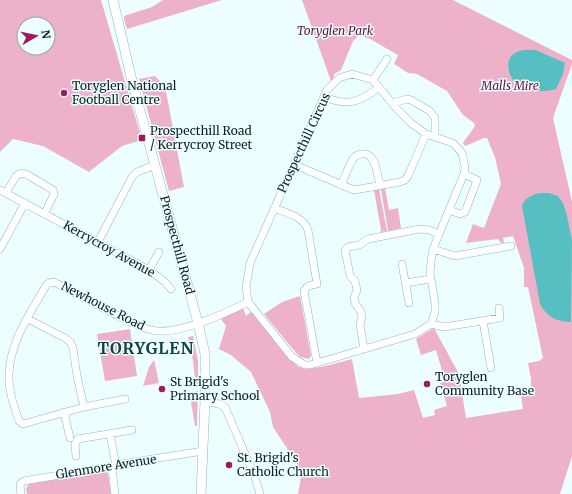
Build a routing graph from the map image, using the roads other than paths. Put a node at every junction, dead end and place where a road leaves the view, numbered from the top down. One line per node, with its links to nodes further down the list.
1 (113, 0): 10 (main road, Prospecthill Road)
2 (387, 59): 3 (street)
3 (372, 80): 4 (street, Prospecthill Circus); 5 (street, Prospecthill Circus)
4 (379, 87): 5 (street); 6 (street, Prospecthill Circus)
5 (324, 97): 9 (street, Prospecthill Circus)
6 (392, 103): 7 (street, Prospecthill Circus); 8 (street)
7 (426, 134): 8 (street, Prospecthill Circus); 13 (street)
8 (435, 136): 11 (street, Prospecthill Circus)
9 (295, 165): 12 (street); 16 (street, Prospecthill Circus)
10 (156, 166): 20 (street); 35 (main road, Prospecthill Road)
11 (464, 174): 17 (street, Prospecthill Circus); 17 (street)
12 (341, 185): 13 (street); 13 (street)
13 (380, 185)
14 (3, 192): 15 (street, Kerrycroy Avenue); 18 (street, Kerrycroy Avenue)
15 (25, 203): 18 (street, Kerrycroy Avenue); 22 (street)
16 (274, 208): 30 (street, Prospecthill Circus); 38 (street)
17 (449, 210): 19 (street, Prospecthill Circus)
18 (45, 213): 20 (street, Kerrycroy Avenue)
19 (439, 234): 23 (street, Prospecthill Circus); 37 (street)
20 (98, 242): 26 (street, Kerrycroy Avenue)
21 (511, 246): 23 (street)
22 (0, 249)
23 (433, 249): 27 (street, Prospecthill Circus)
24 (159, 252): 26 (street)
25 (402, 264): 28 (street)
26 (149, 270): 29 (street, Kerrycroy Avenue)
27 (431, 279): 28 (street); 36 (street, Prospecthill Circus)
28 (405, 284): 31 (street)
29 (171, 289)
30 (248, 302): 35 (street); 38 (street)
31 (409, 303)
32 (499, 308): 34 (street)
33 (28, 318): 35 (street, Newhouse Road); 42 (street); 43 (street, Newhouse Road)
34 (483, 321): 36 (street); 39 (street)
35 (198, 323): 41 (main road, Prospecthill Road)
36 (431, 324): 37 (street)
37 (364, 349): 38 (street)
38 (317, 363)
39 (490, 368)
40 (125, 399): 42 (street)
41 (205, 401): 47 (main road, Prospecthill Road); 53 (street)
42 (84, 406): 43 (street)
43 (64, 412): 46 (street)
44 (132, 430): 45 (street)
45 (110, 434): 48 (street); 49 (street)
46 (70, 438)
47 (203, 451): 49 (street, Glenmore Avenue); 52 (main road, Prospecthill Road)
48 (76, 456)
49 (114, 467): 50 (street, Glenmore Avenue); 51 (street)
50 (21, 494)
51 (115, 494)
52 (201, 494)
53 (260, 494)

